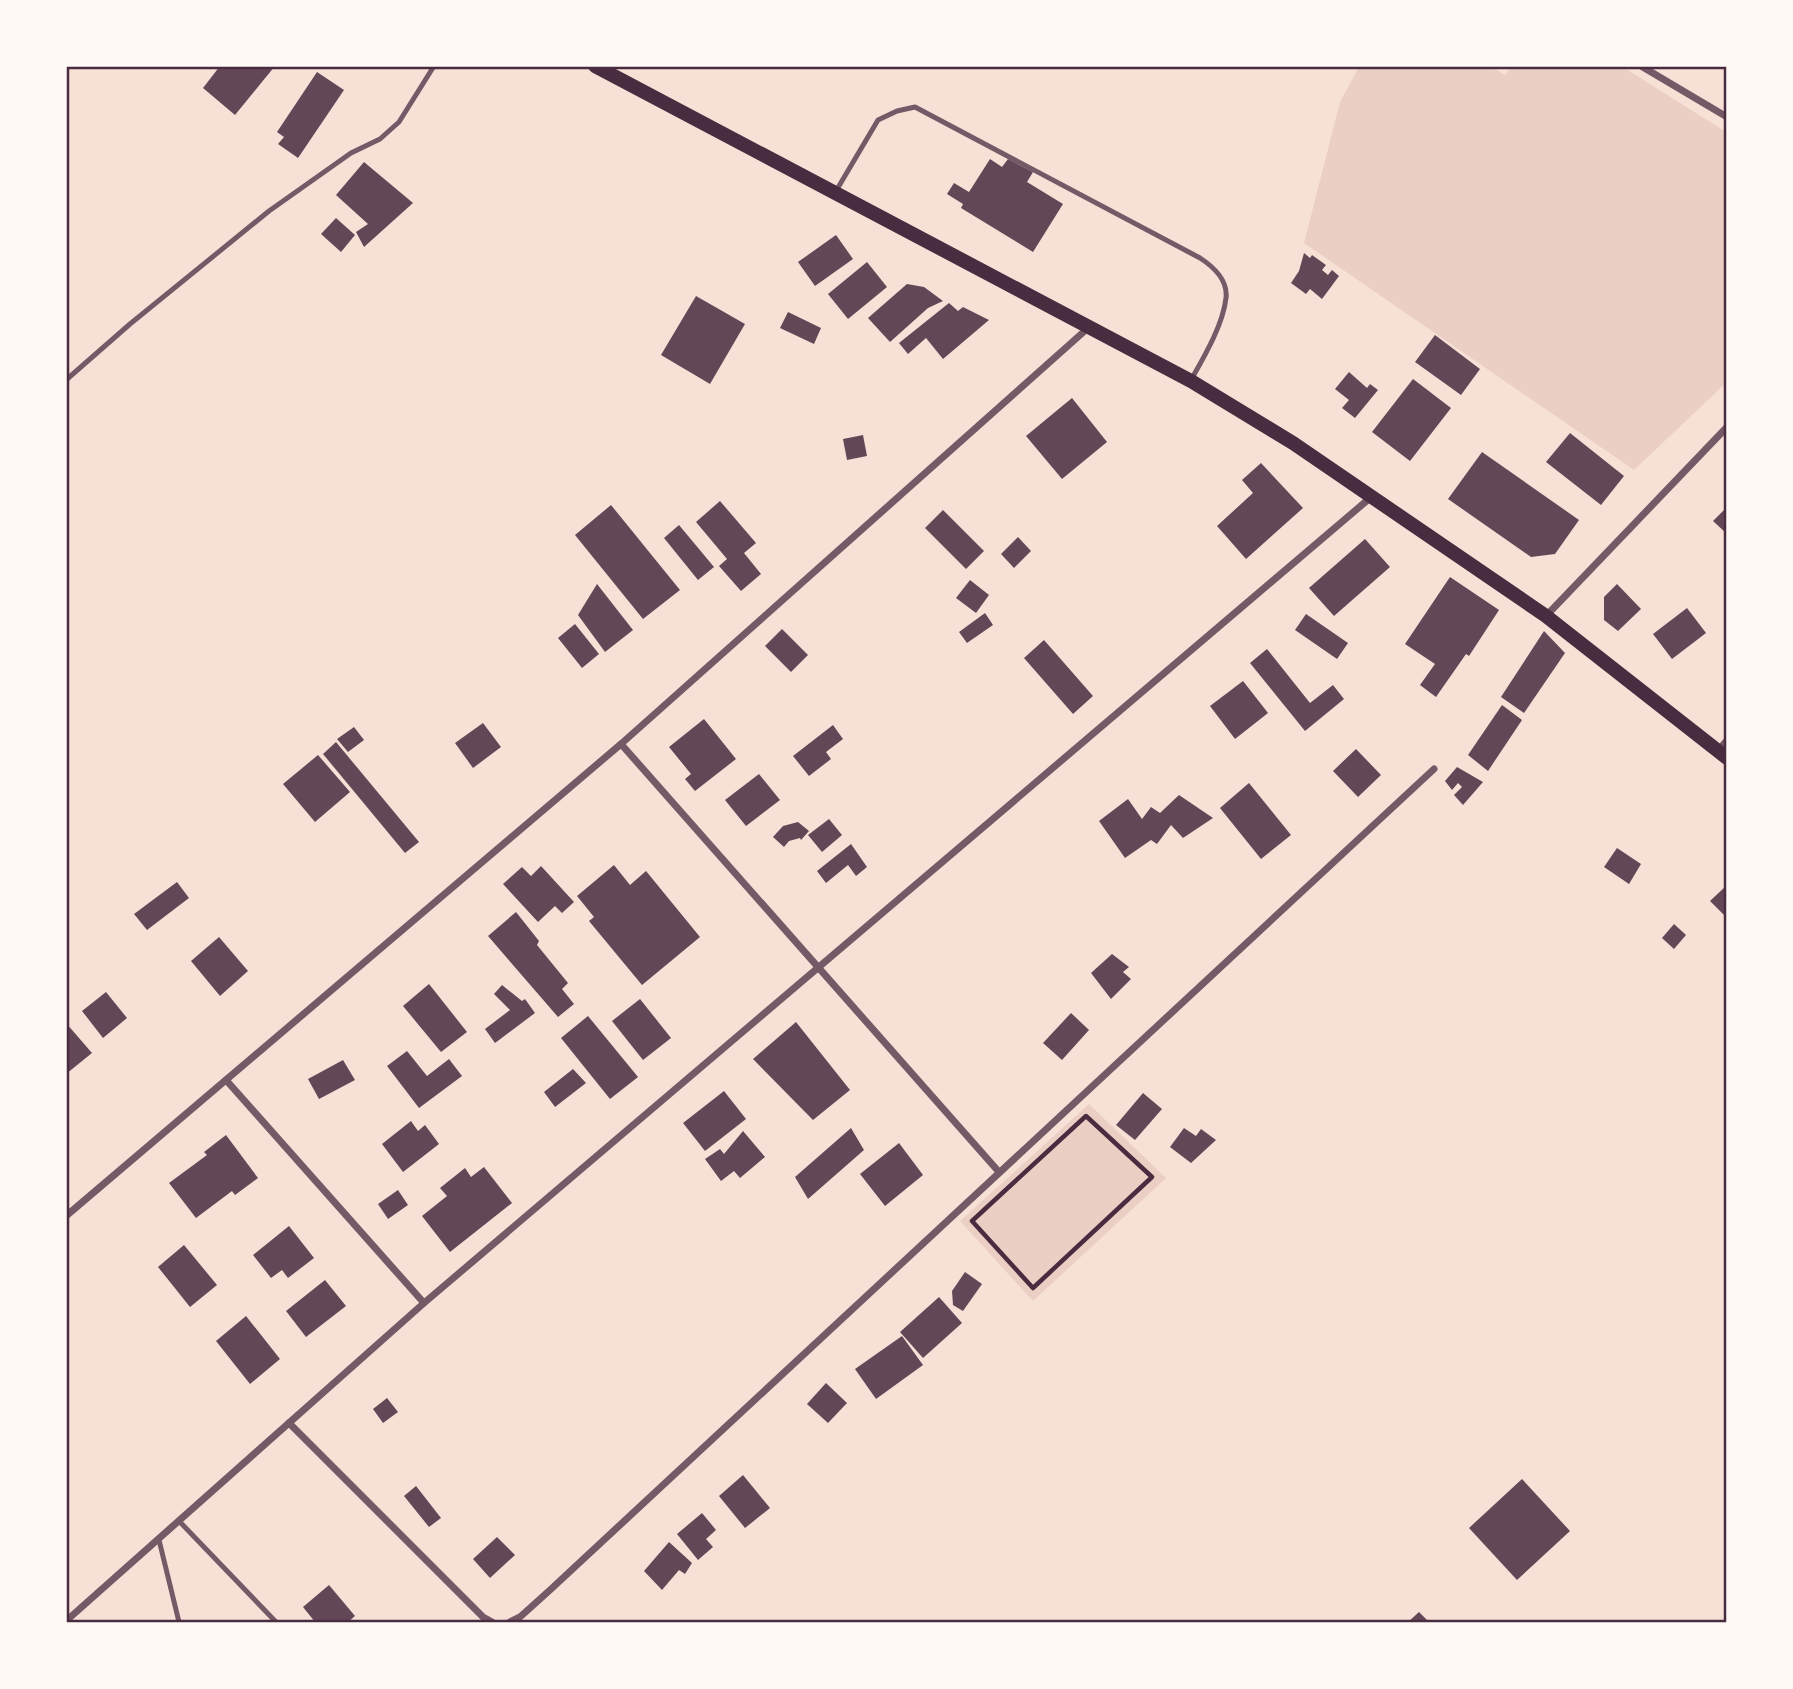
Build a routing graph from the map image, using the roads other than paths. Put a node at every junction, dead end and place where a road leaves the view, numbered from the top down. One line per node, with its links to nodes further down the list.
1 (434, 66): 7 (lane)
2 (595, 66): 5 (main road)
3 (1641, 66): 4 (street)
4 (1727, 117)
5 (835, 194): 6 (main road); 8 (lane)
6 (1088, 328): 8 (main road); 12 (street)
7 (66, 380)
8 (1191, 381): 10 (main road)
9 (1727, 427): 11 (street)
10 (1370, 498): 11 (main road); 15 (street)
11 (1546, 616): 13 (main road)
12 (621, 744): 15 (street); 16 (street)
13 (1723, 749)
14 (1434, 769): 17 (street)
15 (818, 967): 17 (street); 19 (street)
16 (226, 1080): 18 (street); 19 (street)
17 (999, 1172): 27 (street)
18 (66, 1216)
19 (424, 1303): 20 (street)
20 (289, 1423): 21 (street); 26 (street)
21 (179, 1521): 22 (street); 25 (lane)
22 (159, 1540): 23 (street); 24 (lane)
23 (66, 1621)
24 (178, 1622)
25 (275, 1622)
26 (492, 1622)
27 (510, 1622)

